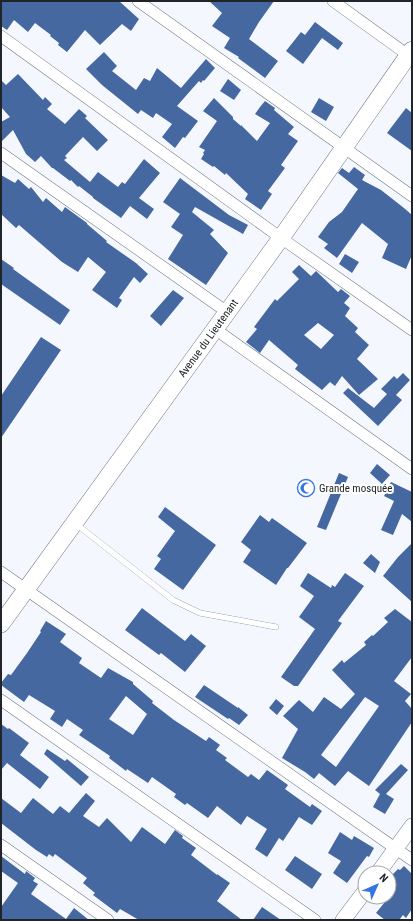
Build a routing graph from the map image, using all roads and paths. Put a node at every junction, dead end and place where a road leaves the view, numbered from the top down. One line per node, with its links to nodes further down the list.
1 (138, 1): 5 (street)
2 (333, 1): 4 (street)
3 (1, 36): 8 (street)
4 (411, 54): 5 (main road, Avenue du Lieutenant)
5 (344, 147): 7 (street); 8 (main road, Avenue du Lieutenant)
6 (1, 153): 9 (street)
7 (412, 196)
8 (281, 238): 9 (main road, Avenue du Lieutenant); 11 (street)
9 (226, 312): 10 (main road, Avenue du Lieutenant)
10 (215, 329): 12 (street); 13 (main road, Avenue du Lieutenant)
11 (412, 330)
12 (412, 469)
13 (74, 523): 15 (main road, Avenue du Lieutenant); 17 (lane)
14 (1, 572): 15 (street)
15 (25, 590): 16 (main road, Avenue du Lieutenant); 21 (street)
16 (1, 624)
17 (276, 628)
18 (1, 700): 26 (street)
19 (412, 826): 21 (street)
20 (1, 845): 25 (street)
21 (396, 849): 22 (street); 23 (street)
22 (412, 860)
23 (384, 865)
24 (357, 902): 27 (street)
25 (108, 920)
26 (316, 920)
27 (344, 920)

